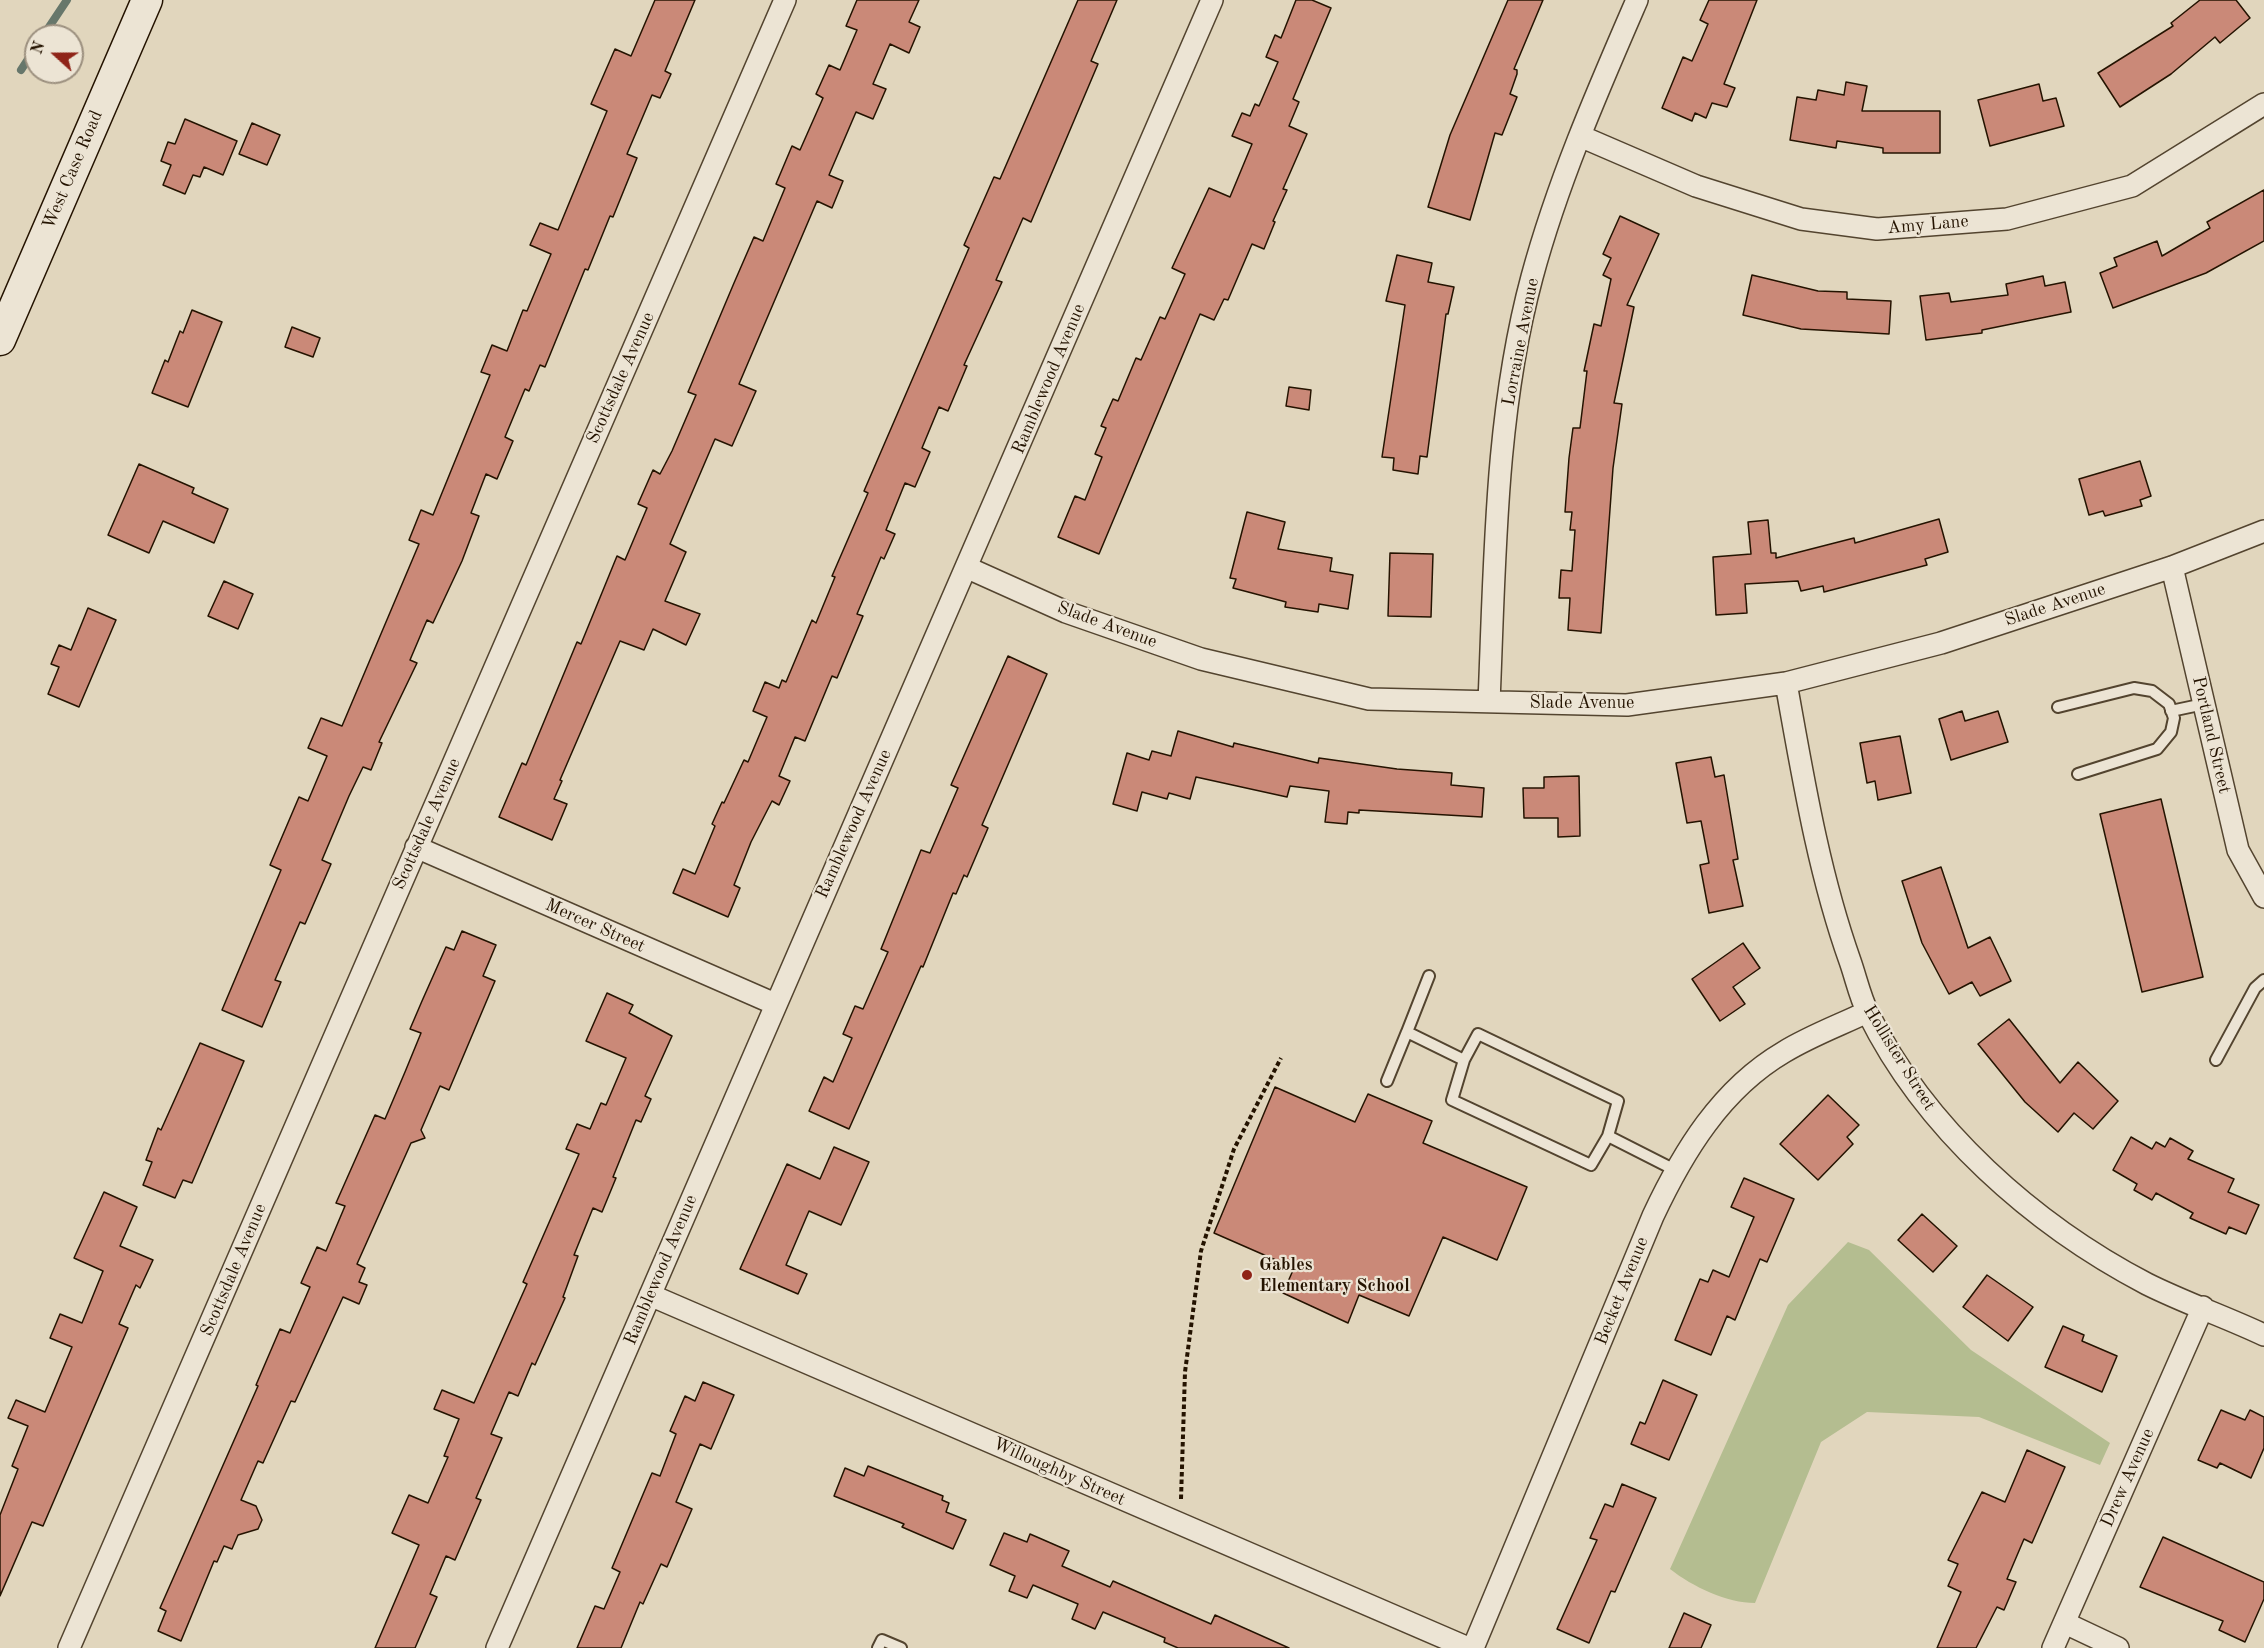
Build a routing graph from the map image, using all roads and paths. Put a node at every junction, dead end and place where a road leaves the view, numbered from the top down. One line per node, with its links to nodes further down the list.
1 (147, 0): 7 (main road, West Case Road)
2 (785, 0): 17 (street, Scottsdale Avenue)
3 (1212, 0): 10 (street, Ramblewood Avenue)
4 (1637, 0): 6 (street, Lorraine Avenue)
5 (2264, 104): 6 (street, Amy Lane)
6 (1580, 136): 12 (street, Lorraine Avenue)
7 (0, 340)
8 (2264, 531): 9 (street, Slade Avenue)
9 (2172, 567): 11 (street, Slade Avenue); 13 (street, Portland Street)
10 (968, 568): 12 (street, Slade Avenue); 21 (street, Ramblewood Avenue)
11 (1786, 683): 12 (street, Slade Avenue); 22 (street, Hollister Street)
12 (1489, 702)
13 (2204, 704): 15 (lane); 18 (street, Portland Street)
14 (2058, 706): 15 (lane)
15 (2171, 711): 16 (lane)
16 (2078, 774)
17 (416, 847): 21 (street, Mercer Street); 35 (street, Scottsdale Avenue)
18 (2264, 897)
19 (1429, 976): 23 (lane)
20 (2264, 980): 26 (lane)
21 (775, 1004): 30 (street, Ramblewood Avenue)
22 (1868, 1012): 29 (street, Becket Avenue); 31 (street, Hollister Street)
23 (1407, 1032): 25 (lane); 27 (lane)
24 (1281, 1058): 33 (path)
25 (1464, 1060): 28 (lane); 28 (lane)
26 (2216, 1060)
27 (1387, 1081)
28 (1608, 1136): 29 (lane)
29 (1675, 1170): 40 (street, Becket Avenue)
30 (650, 1295): 33 (street, Willoughby Street); 36 (street, Ramblewood Avenue)
31 (2203, 1307): 32 (street, Hollister Street); 34 (street, Drew Avenue)
32 (2264, 1335)
33 (1180, 1525): 39 (street, Willoughby Street)
34 (2065, 1623): 41 (street, Drew Avenue); 42 (street)
35 (69, 1648)
36 (497, 1648)
37 (878, 1648): 38 (lane)
38 (900, 1648)
39 (1468, 1648)
40 (1473, 1648)
41 (2054, 1648)
42 (2118, 1648)

